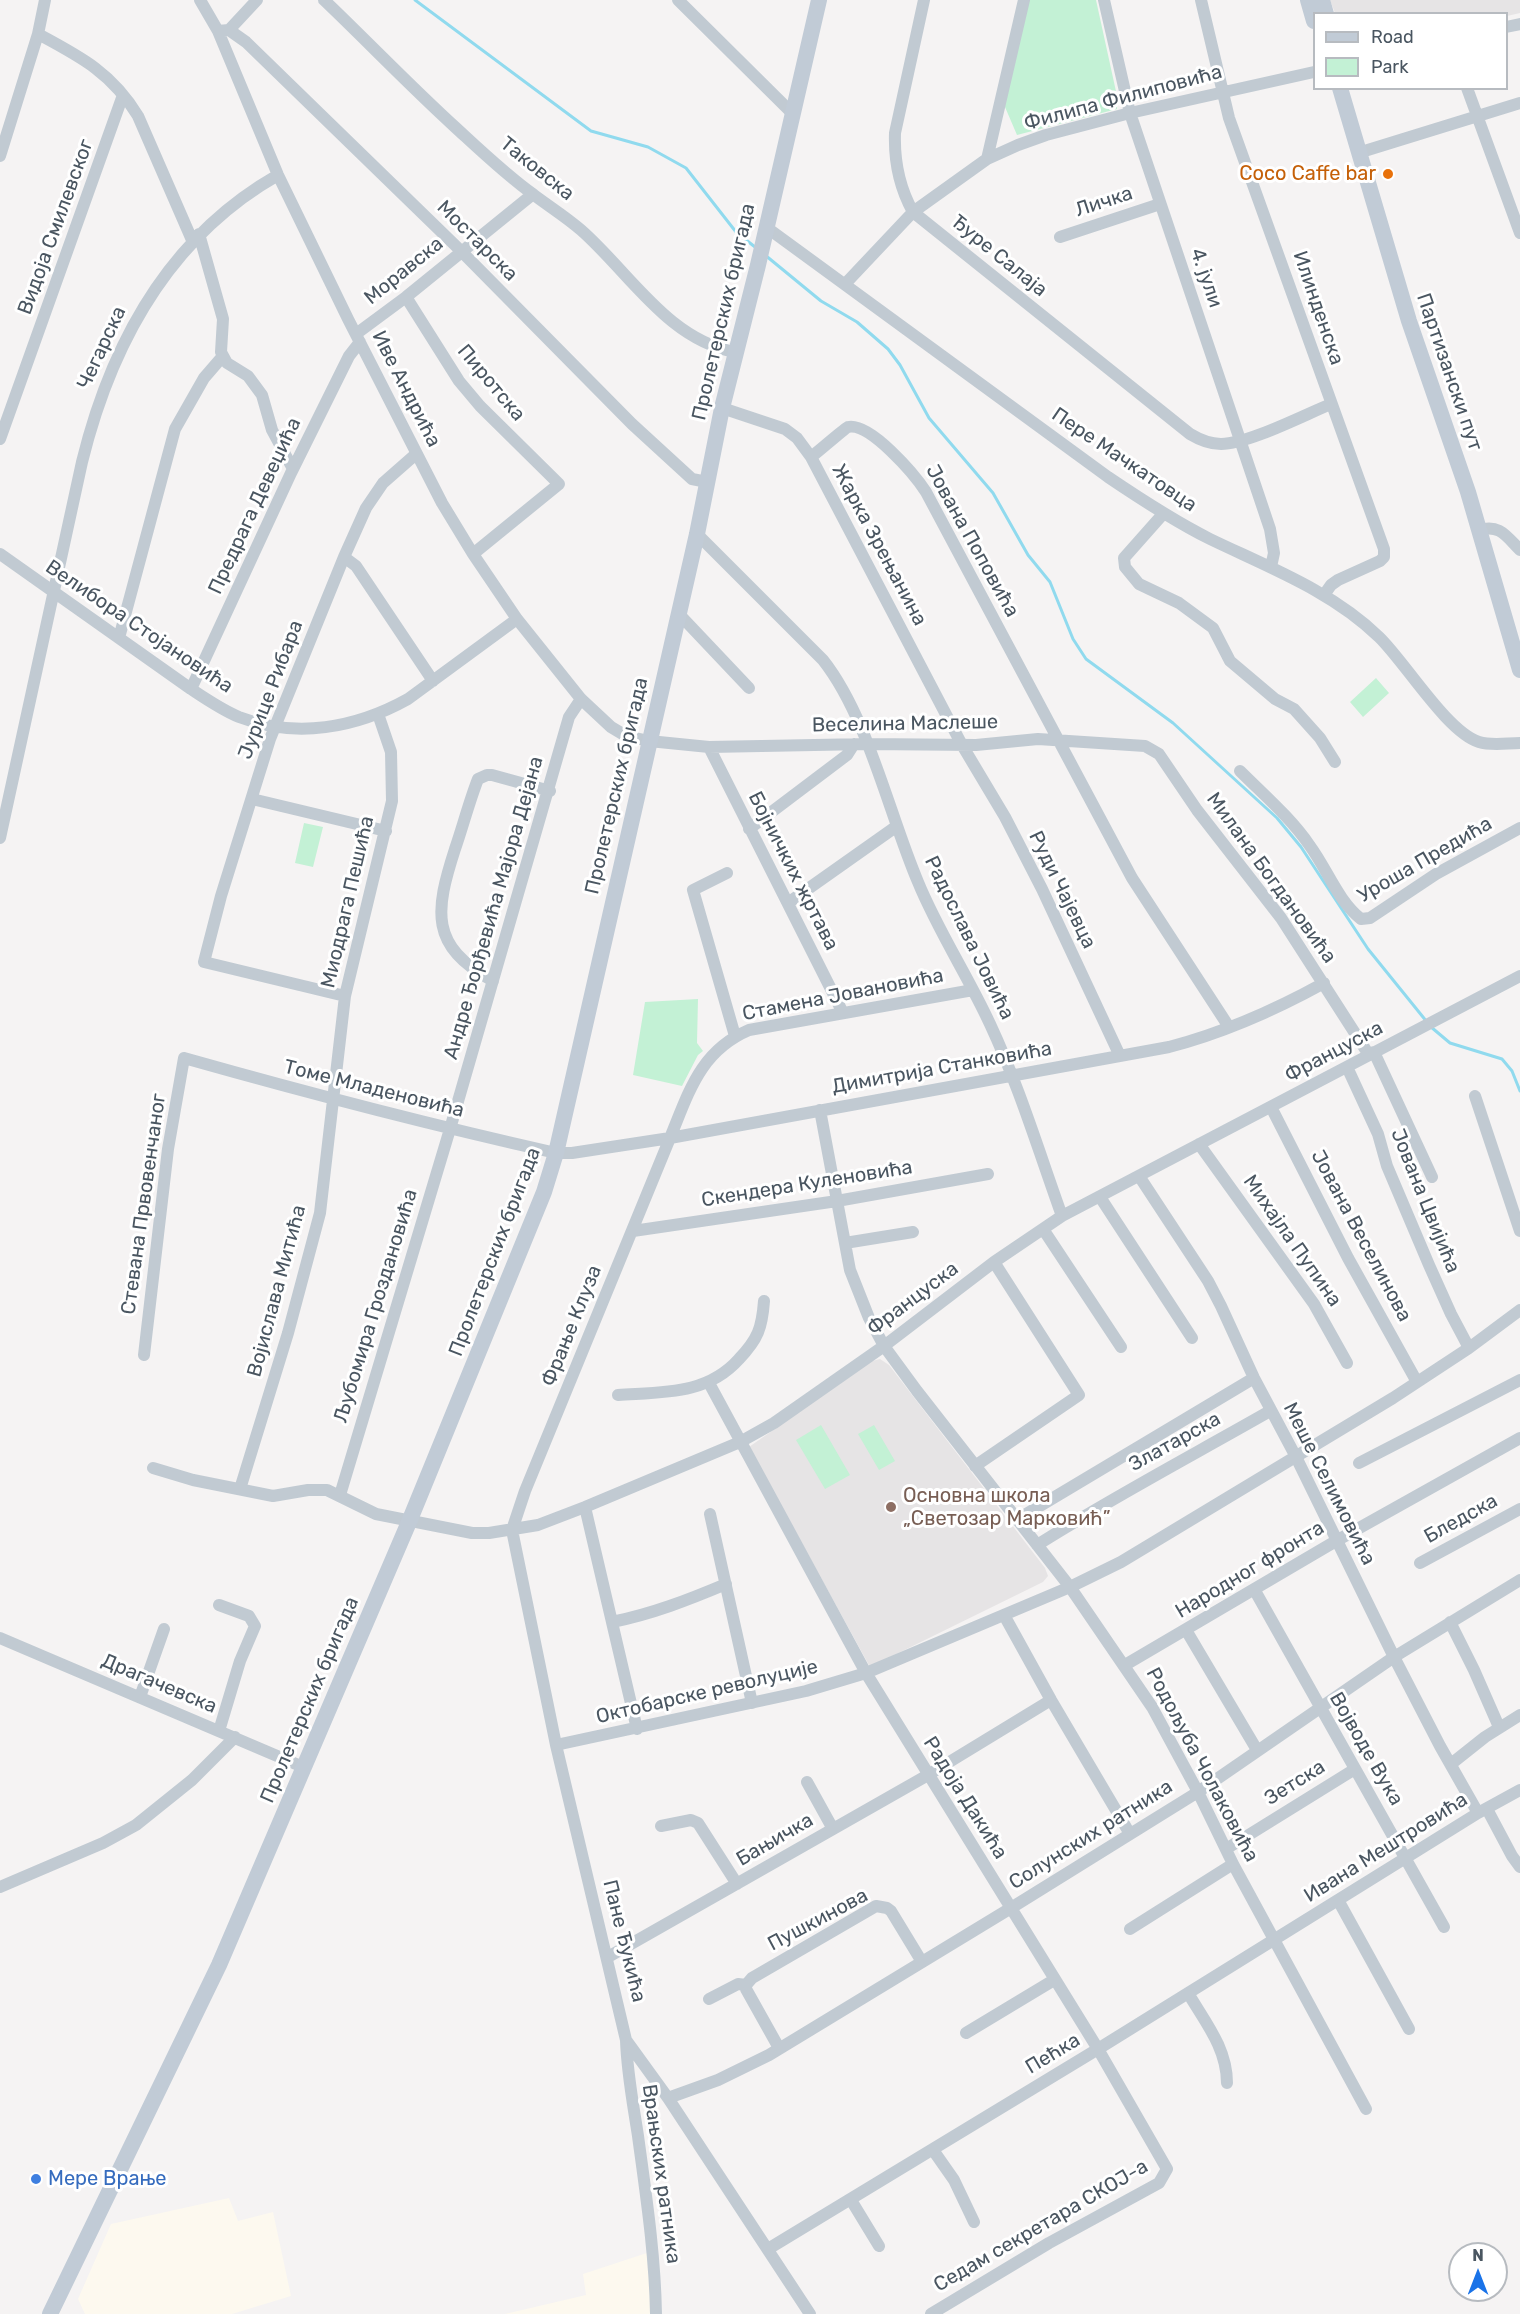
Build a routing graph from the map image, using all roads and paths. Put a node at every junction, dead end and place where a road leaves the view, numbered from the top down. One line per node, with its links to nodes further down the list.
1 (45, 0): 14 (street)
2 (200, 0): 13 (street, Иве Андрића)
3 (257, 0): 13 (street)
4 (324, 0): 30 (street, Таковска)
5 (678, 0): 23 (street)
6 (819, 0): 23 (street, Пролетерских бригада)
7 (924, 0): 32 (street, Ђуре Салаја)
8 (1024, 0): 28 (street)
9 (1104, 0): 24 (street, 4. јули)
10 (1201, 0): 20 (street, Илинденска)
11 (1308, 0): 12 (street)
12 (1313, 18)
13 (223, 31): 15 (street, Мостарска); 16 (street, Иве Андрића)
14 (38, 34): 21 (street); 27 (street)
15 (251, 46): 16 (street); 37 (street, Мостарска)
16 (229, 57): 29 (street, Иве Андрића)
17 (1313, 72): 20 (street, Филипа Филиповића)
18 (1341, 90): 26 (street, Партизански пут)
19 (1468, 90): 25 (street)
20 (1222, 92): 24 (street, Филипа Филиповића); 43 (street, Илинденска)
21 (123, 95): 35 (street); 45 (street, Видоја Смилевског)
22 (1520, 103): 25 (street)
23 (792, 113): 33 (street, Пролетерских бригада)
24 (1130, 113): 28 (street, Филипа Филиповића); 31 (street, 4. јули)
25 (1477, 118): 26 (street); 34 (street)
26 (1358, 153): 52 (street, Партизански пут)
27 (0, 156)
28 (987, 159): 32 (street, Филипа Филиповића)
29 (278, 175): 35 (street, Чегарска); 40 (street, Иве Андрића)
30 (533, 194): 37 (street, Моравска); 41 (street, Таковска)
31 (1160, 204): 36 (street, Личка); 46 (street, 4. јули)
32 (913, 212): 38 (street, Филипа Филиповића); 46 (street, Ђуре Салаја)
33 (765, 231): 38 (street, Пере Мачкатовца); 41 (street, Пролетерских бригада)
34 (1520, 233)
35 (196, 237): 42 (street); 59 (street, Чегарска)
36 (1060, 237)
37 (461, 251): 39 (street, Моравска); 50 (street, Мостарска)
38 (846, 284): 51 (street, Пере Мачкатовца)
39 (406, 297): 40 (street, Моравска); 56 (street, Пиротска)
40 (358, 338): 47 (street, Иве Андрића); 49 (street, Предрага Девеџића)
41 (735, 352): 44 (street, Пролетерских бригада)
42 (223, 356): 49 (street); 63 (street)
43 (1331, 404): 46 (street, Ђуре Салаја); 60 (street, Илинденска)
44 (722, 408): 48 (street, Жарка Зрењанина); 50 (street, Пролетерских бригада)
45 (0, 439)
46 (1240, 441): 58 (street, 4. јули)
47 (416, 454): 56 (street, Иве Андрића); 57 (street, Јурице Рибара)
48 (811, 457): 72 (street, Јована Поповића); 76 (street, Жарка Зрењанина)
49 (293, 469): 67 (street, Предрага Девеџића)
50 (707, 482): 53 (street, Пролетерских бригада)
51 (1163, 514): 58 (street, Пере Мачкатовца); 79 (street)
52 (1479, 530): 54 (street); 64 (street, Партизански пут)
53 (697, 534): 61 (street, Пролетерских бригада); 75 (street, Радослава Јовића)
54 (1520, 550)
55 (0, 554): 59 (street, Велибора Стојановића)
56 (472, 554): 62 (street, Иве Андрића)
57 (344, 557): 65 (street); 70 (street, Јурице Рибара)
58 (1271, 567): 60 (street, Пере Мачкатовца)
59 (55, 592): 63 (street, Велибора Стојановића); 87 (street, Чегарска)
60 (1324, 595): 73 (street, Пере Мачкатовца)
61 (678, 613): 66 (street); 71 (street, Пролетерских бригада)
62 (517, 619): 65 (street, Велибора Стојановића); 68 (street, Иве Андрића)
63 (119, 638): 67 (street, Велибора Стојановића)
64 (1520, 670)
65 (433, 681): 69 (street, Велибора Стојановића)
66 (749, 688)
67 (191, 689): 70 (street, Велибора Стојановића)
68 (581, 699): 71 (street, Иве Андрића); 81 (street, Андре Ђорђевића Мајора Дејана)
69 (378, 714): 70 (street, Велибора Стојановића); 86 (street, Миодрага Пешића)
70 (275, 726): 82 (street, Јурице Рибара)
71 (649, 741): 77 (street, Веселина Маслеше); 110 (street, Пролетерских бригада)
72 (1059, 742): 76 (street, Веселина Маслеше); 78 (street, Веселина Маслеше); 96 (street)
73 (1520, 743)
74 (854, 744): 75 (street, Веселина Маслеше); 77 (street, Веселина Маслеше); 85 (street)
75 (867, 744): 76 (street, Веселина Маслеше); 83 (street, Радослава Јовића)
76 (962, 745): 99 (street, Руди Чајевца)
77 (709, 747): 85 (street, Бојничких жртава)
78 (1159, 754): 92 (street, Милана Богдановића)
79 (1335, 762)
80 (1240, 771): 84 (street, Уроша Предића)
81 (550, 791): 91 (street, Андре Ђорђевића Мајора Дејана); 91 (street)
82 (252, 799): 86 (street); 94 (street, Јурице Рибара)
83 (897, 826): 89 (street); 93 (street, Радослава Јовића)
84 (1520, 828)
85 (749, 829): 89 (street, Бојничких жртава)
86 (386, 831): 94 (street, Миодрага Пешића)
87 (0, 838)
88 (727, 873): 97 (street)
89 (788, 903): 95 (street, Бојничких жртава)
90 (1520, 976): 98 (street, Француска)
91 (494, 981): 107 (street, Андре Ђорђевића Мајора Дејана)
92 (1324, 983): 96 (street, Димитрија Станковића); 98 (street, Милана Богдановића)
93 (973, 990): 95 (street, Стамена Јовановића); 102 (street, Радослава Јовића)
94 (345, 996): 104 (street, Миодрага Пешића)
95 (843, 1013): 97 (street, Стамена Јовановића)
96 (1229, 1027): 99 (street, Димитрија Станковића)
97 (735, 1036): 108 (street, Стамена Јовановића)
98 (1372, 1054): 101 (street, Француска); 113 (street, Јована Цвијића)
99 (1120, 1056): 102 (street, Димитрија Станковића)
100 (184, 1058): 104 (street, Томе Младеновића); 129 (street, Стевана Првовенчаног)
101 (1347, 1067): 105 (street, Француска); 128 (street, Јована Цвијића)
102 (1012, 1076): 106 (street, Димитрија Станковића); 116 (street, Радослава Јовића)
103 (1475, 1096): 119 (street)
104 (333, 1100): 107 (street, Томе Младеновића); 143 (street, Војислава Митића)
105 (1271, 1107): 109 (street, Француска); 133 (street, Јована Веселинова)
106 (820, 1110): 108 (street, Димитрија Станковића); 115 (street, Родољуба Чолаковића)
107 (450, 1129): 110 (street, Томе Младеновића); 144 (street, Љубомира Гроздановића)
108 (670, 1138): 110 (street, Димитрија Станковића); 118 (street, Фрање Клуза)
109 (1200, 1144): 112 (street, Француска); 130 (street, Михајла Пупина)
110 (556, 1153): 149 (street, Пролетерских бригада)
111 (987, 1174): 115 (street, Скендера Куленовића)
112 (1139, 1176): 114 (street, Француска); 131 (street, Меше Селимовића)
113 (1431, 1177)
114 (1100, 1197): 116 (street, Француска); 125 (street)
115 (837, 1201): 118 (street, Скендера Куленовића); 121 (street, Родољуба Чолаковића)
116 (1062, 1216): 117 (street, Француска)
117 (1043, 1229): 122 (street, Француска); 127 (street)
118 (633, 1231): 150 (street, Фрање Клуза)
119 (1520, 1231)
120 (913, 1232): 121 (street)
121 (845, 1243): 126 (street, Родољуба Чолаковића)
122 (994, 1262): 126 (street, Француска); 141 (street)
123 (764, 1301): 134 (street)
124 (1520, 1310): 128 (street)
125 (1192, 1338)
126 (884, 1346): 138 (street, Француска); 141 (street, Родољуба Чолаковића)
127 (1121, 1347)
128 (1469, 1348): 133 (street)
129 (144, 1355)
130 (1347, 1363)
131 (1254, 1378): 136 (street, Меше Селимовића); 148 (street)
132 (1520, 1380): 140 (street)
133 (1418, 1382): 139 (street)
134 (709, 1383): 135 (street); 138 (street, Радоја Дакића)
135 (618, 1395)
136 (1270, 1410): 139 (street, Меше Селимовића); 152 (street, Златарска)
137 (1520, 1438): 151 (street, Народног фронта)
138 (740, 1442): 145 (street, Француска); 167 (street, Радоја Дакића)
139 (1296, 1457): 151 (street, Меше Селимовића); 156 (street)
140 (1359, 1462)
141 (975, 1466): 148 (street, Родољуба Чолаковића)
142 (153, 1468): 143 (street)
143 (240, 1489): 144 (street)
144 (340, 1495): 149 (street, Француска)
145 (585, 1507): 150 (street, Француска); 160 (street)
146 (1520, 1509): 153 (street, Бледска)
147 (710, 1514): 155 (street)
148 (1018, 1519): 152 (street, Родољуба Чолаковића)
149 (409, 1522): 150 (street, Француска); 180 (street, Пролетерских бригада)
150 (512, 1530): 177 (street, Пане Ђукића)
151 (1336, 1541): 157 (street, Народног фронта); 165 (street, Меше Селимовића)
152 (1037, 1545): 156 (street, Родољуба Чолаковића)
153 (1420, 1563)
154 (1520, 1580): 161 (street, Солунских ратника)
155 (726, 1584): 160 (street); 170 (street)
156 (1071, 1587): 159 (street, Октобарске револуције); 166 (street, Родољуба Чолаковића)
157 (1254, 1589): 163 (street, Народног фронта); 171 (street, Војводе Вука)
158 (219, 1605): 175 (street)
159 (1004, 1615): 167 (street, Октобарске револуције); 169 (street)
160 (612, 1622): 174 (street)
161 (1450, 1622): 165 (street, Солунских ратника); 173 (street)
162 (164, 1629): 168 (street)
163 (1186, 1630): 166 (street, Народног фронта); 178 (street)
164 (0, 1638): 168 (street, Драгачевска)
165 (1394, 1657): 171 (street, Солунских ратника); 179 (street, Меше Селимовића)
166 (1125, 1665): 185 (street, Родољуба Чолаковића)
167 (866, 1673): 170 (street, Октобарске револуције); 182 (street, Радоја Дакића)
168 (140, 1697): 175 (street, Драгачевска)
169 (1051, 1700): 182 (street, Бањичка); 189 (street)
170 (752, 1703): 174 (street, Октобарске револуције)
171 (1319, 1707): 178 (street, Солунских ратника); 181 (street, Војводе Вука)
172 (1520, 1715): 173 (street)
173 (1499, 1727): 179 (street)
174 (637, 1729): 177 (street, Октобарске револуције)
175 (219, 1731): 176 (street, Драгачевска)
176 (235, 1737): 180 (street, Драгачевска); 195 (street)
177 (556, 1745): 201 (street, Пане Ђукића)
178 (1257, 1750): 185 (street, Солунских ратника)
179 (1451, 1764): 186 (street, Меше Селимовића)
180 (303, 1767): 223 (street, Пролетерских бригада)
181 (1354, 1770): 190 (street, Зетска); 191 (street, Војводе Вука)
182 (928, 1775): 188 (street, Бањичка); 197 (street, Радоја Дакића)
183 (807, 1782): 188 (street, Бањичка)
184 (1520, 1790): 186 (street, Ивана Мештровића)
185 (1198, 1792): 189 (street, Солунских ратника); 190 (street, Родољуба Чолаковића)
186 (1483, 1811): 191 (street, Ивана Мештровића); 193 (street, Меше Селимовића)
187 (661, 1826): 194 (street, Бањичка)
188 (833, 1829): 194 (street, Бањичка)
189 (1130, 1834): 197 (street, Солунских ратника)
190 (1226, 1850): 192 (street, Родољуба Чолаковића)
191 (1406, 1860): 196 (street, Ивана Мештровића); 198 (street, Војводе Вука)
192 (1233, 1864): 199 (street); 200 (street, Родољуба Чолаковића)
193 (1520, 1867)
194 (737, 1884): 201 (street, Бањичка)
195 (0, 1887)
196 (1338, 1900): 200 (street, Ивана Мештровића); 207 (street)
197 (1011, 1908): 202 (street, Солунских ратника); 203 (street, Радоја Дакића)
198 (1444, 1928)
199 (1130, 1929)
200 (1274, 1941): 205 (street, Пећка); 216 (street, Родољуба Чолаковића)
201 (608, 1956): 209 (street, Пане Ђукића)
202 (922, 1962): 204 (street, Пушкинова); 210 (street, Солунских ратника)
203 (1054, 1980): 208 (street); 211 (street, Радоја Дакића)
204 (746, 1985): 206 (street, Пушкинова); 210 (street)
205 (1188, 1993): 211 (street, Пећка); 214 (street)
206 (709, 1999)
207 (1409, 2029)
208 (966, 2032)
209 (626, 2040): 212 (street, Пане Ђукића); 213 (street, Врањских ратника)
210 (779, 2048): 215 (street, Солунских ратника)
211 (1098, 2049): 217 (street, Пећка); 218 (street, Радоја Дакића)
212 (644, 2063): 213 (street); 215 (street, Пане Ђукића)
213 (627, 2066): 224 (street, Врањских ратника)
214 (1227, 2083)
215 (668, 2098): 222 (street, Пане Ђукића)
216 (1366, 2109)
217 (933, 2150): 219 (street, Пећка); 220 (street)
218 (1167, 2169): 226 (street, Седам секретара СКОЈ-а)
219 (851, 2200): 221 (street); 222 (street, Пећка)
220 (974, 2222)
221 (879, 2246)
222 (768, 2249): 225 (street, Пане Ђукића)
223 (50, 2314)
224 (656, 2314)
225 (810, 2314)
226 (931, 2314)

